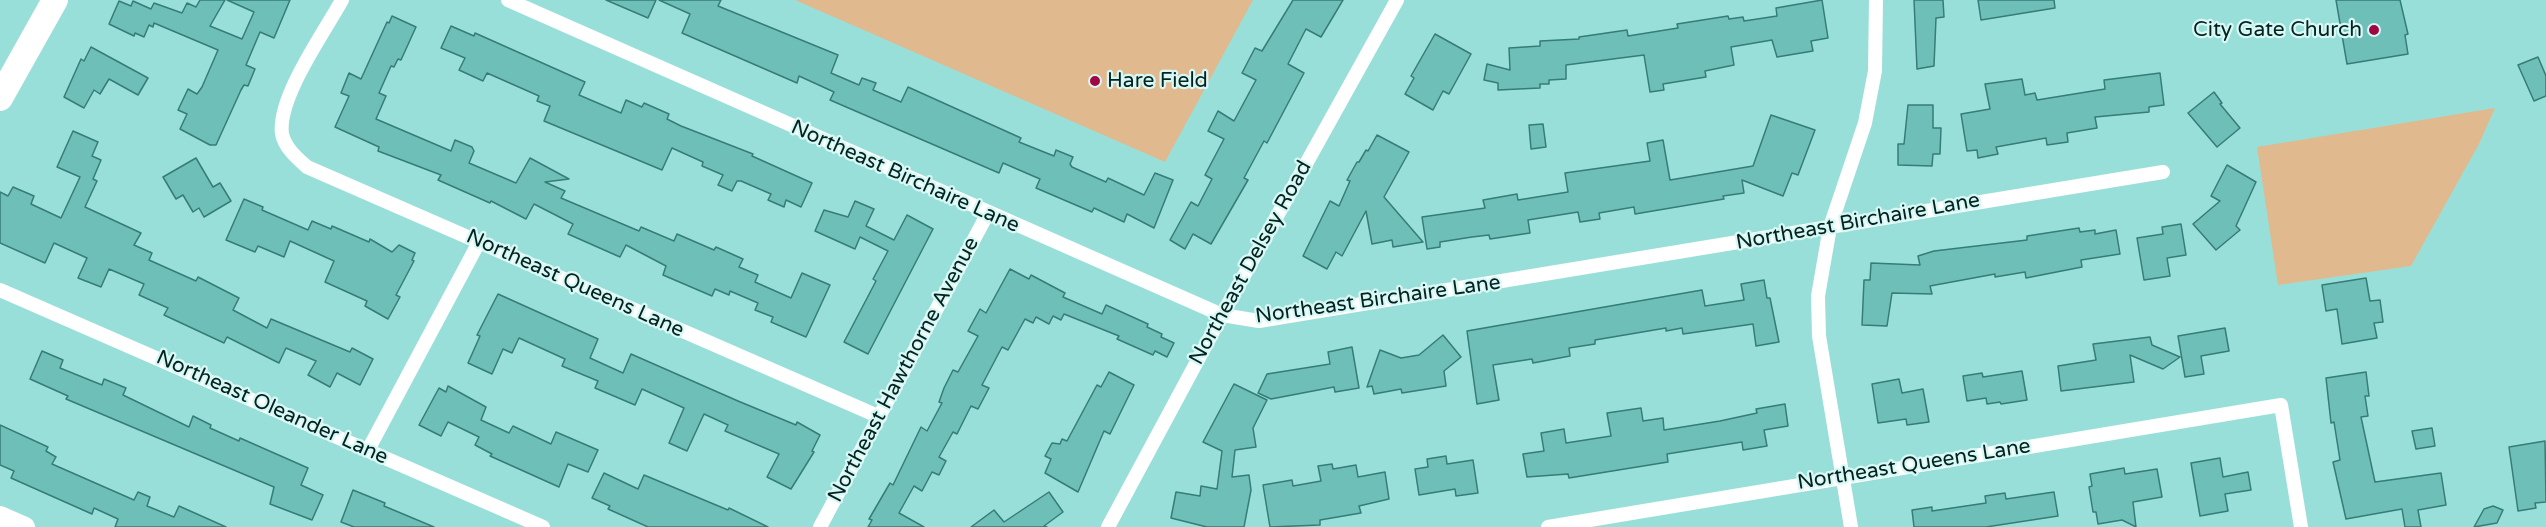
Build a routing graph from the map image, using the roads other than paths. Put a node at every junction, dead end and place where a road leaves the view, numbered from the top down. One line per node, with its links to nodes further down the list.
1 (55, 0): 6 (highway)
2 (342, 0): 10 (street, Northeast Queens Lane)
3 (508, 0): 8 (street, Northeast Birchaire Lane)
4 (1397, 0): 12 (street, Northeast Delsey Road)
5 (1876, 0): 9 (street)
6 (0, 98)
7 (2163, 172): 9 (street, Northeast Birchaire Lane)
8 (988, 213): 12 (street, Northeast Birchaire Lane); 13 (street, Northeast Hawthorne Avenue)
9 (1830, 227): 12 (street, Northeast Birchaire Lane); 15 (street)
10 (479, 242): 13 (street, Northeast Queens Lane); 14 (street)
11 (0, 290): 14 (street, Northeast Oleander Lane)
12 (1222, 315): 20 (street, Northeast Delsey Road)
13 (880, 417): 19 (street, Northeast Hawthorne Avenue)
14 (368, 450): 18 (street, Northeast Oleander Lane)
15 (1843, 476): 21 (street, Northeast Queens Lane); 22 (street); 23 (street, Northeast Queens Lane)
16 (0, 516): 17 (street)
17 (25, 527)
18 (543, 527)
19 (820, 527)
20 (1108, 527)
21 (1548, 527)
22 (1851, 527)
23 (2301, 527)

